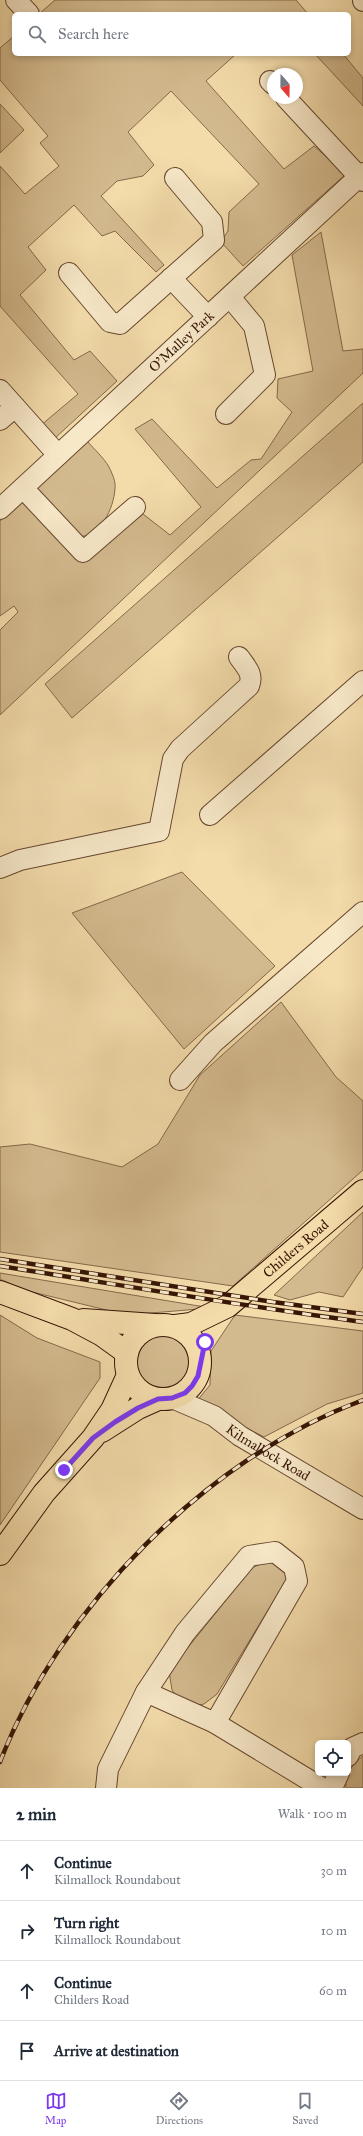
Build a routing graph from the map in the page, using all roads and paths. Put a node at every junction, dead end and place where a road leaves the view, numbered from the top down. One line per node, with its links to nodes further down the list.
1 (16, 0): 2 (street)
2 (27, 12)
3 (292, 104): 4 (street)
4 (362, 177): 8 (street, O'Malley Park)
5 (175, 178): 7 (street)
6 (69, 273): 7 (street)
7 (171, 278): 9 (street)
8 (230, 297): 9 (street, O'Malley Park); 12 (street)
9 (208, 317): 14 (street, O'Malley Park)
10 (0, 390): 11 (street)
11 (15, 407): 13 (street); 14 (street)
12 (226, 414)
13 (0, 420)
14 (58, 455): 15 (street, O'Malley Park)
15 (23, 488): 16 (street); 17 (street, O'Malley Park)
16 (135, 507)
17 (0, 509)
18 (239, 658): 21 (street)
19 (363, 681): 20 (street)
20 (210, 815)
21 (0, 868)
22 (363, 912): 23 (street)
23 (180, 1080)
24 (363, 1190): 26 (main road, Childers Road)
25 (0, 1292): 27 (main road)
26 (228, 1306): 28 (main road, Childers Road); 30 (main road, Childers Road)
27 (72, 1319): 28 (main road); 29 (main road)
28 (165, 1326): 29 (main road); 30 (main road)
29 (127, 1353): 31 (main road)
30 (201, 1358): 32 (main road)
31 (128, 1376): 32 (main road); 33 (main road)
32 (165, 1399): 33 (main road); 34 (street, Kilmallock Road)
33 (93, 1438): 35 (main road)
34 (363, 1509)
35 (0, 1554)
36 (146, 1692): 37 (street); 37 (street); 41 (street)
37 (215, 1722): 42 (street)
38 (363, 1743): 39 (street)
39 (351, 1750)
40 (338, 1776): 43 (street)
41 (106, 1788)
42 (322, 1788)
43 (332, 1788)

